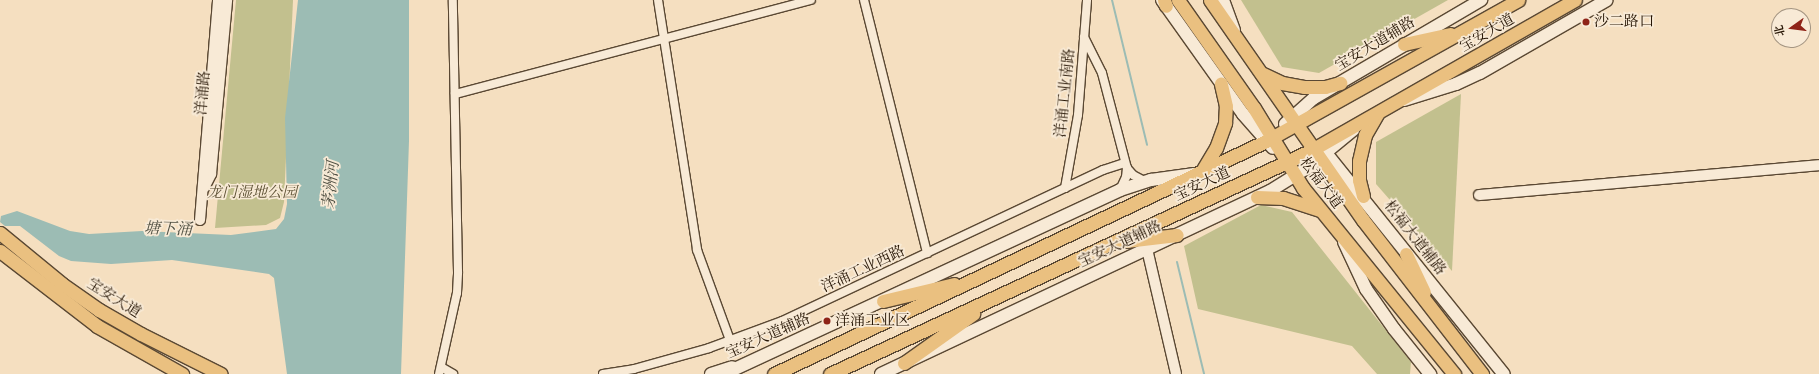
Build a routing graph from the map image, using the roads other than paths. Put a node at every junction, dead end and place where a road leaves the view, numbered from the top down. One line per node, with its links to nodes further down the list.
1 (218, 0): 36 (street, 洋涌路)
2 (227, 0): 36 (street, 洋涌路)
3 (453, 0): 24 (street)
4 (658, 0): 18 (street)
5 (811, 0): 18 (street)
6 (864, 0): 50 (street)
7 (1087, 0): 17 (street, 洋涌工业南路)
8 (1178, 0): 28 (main road, 松福大道)
9 (1210, 0): 19 (main road, 松福大道)
10 (1223, 0): 19 (main road)
11 (1481, 0): 20 (main road, 宝安大道辅路)
12 (1518, 0): 16 (main road, 宝安大道)
13 (1575, 0): 25 (main road, 宝安大道)
14 (1607, 0): 25 (main road)
15 (1164, 2): 23 (main road)
16 (1465, 30): 20 (main road); 27 (main road, 宝安大道)
17 (1084, 36): 31 (street); 37 (street, 洋涌工业南路)
18 (663, 38): 24 (street); 56 (street)
19 (1237, 38): 21 (main road, 松福大道)
20 (1404, 44): 22 (main road, 宝安大道辅路)
21 (1261, 73): 22 (main road); 27 (main road, 松福大道)
22 (1340, 83): 27 (main road, 宝安大道辅路)
23 (1221, 84): 28 (main road); 33 (main road)
24 (455, 94): 59 (street)
25 (1397, 102): 26 (main road, 宝安大道)
26 (1377, 114): 29 (main road, 宝安大道); 40 (main road)
27 (1295, 121): 28 (main road, 宝安大道); 29 (main road, 松福大道)
28 (1269, 139): 30 (main road, 松福大道); 33 (main road, 宝安大道)
29 (1320, 152): 30 (main road, 宝安大道); 34 (main road, 宝安大道辅路); 40 (main road, 松福大道辅路); 55 (main road, 松福大道)
30 (1286, 162): 34 (main road, 松福大道); 47 (main road, 宝安大道)
31 (1126, 165): 35 (street); 37 (street, 洋涌工业西路); 38 (street)
32 (1819, 165): 39 (street)
33 (1200, 173): 35 (main road, 宝安大道辅路); 52 (main road, 宝安大道)
34 (1295, 176): 41 (main road, 宝安大道辅路); 42 (main road, 松福大道)
35 (1146, 182): 38 (main road, 宝安大道辅路)
36 (204, 188): 43 (street, 洋涌路)
37 (1065, 188): 50 (street, 洋涌工业西路)
38 (1120, 190): 54 (main road, 宝安大道辅路)
39 (1479, 195)
40 (1363, 196): 51 (main road, 松福大道辅路)
41 (1257, 197): 42 (main road); 46 (main road, 宝安大道辅路)
42 (1322, 212): 45 (main road, 松福大道)
43 (200, 220)
44 (0, 232): 61 (main road, 宝安大道)
45 (1340, 234): 70 (main road); 71 (main road, 松福大道)
46 (1177, 235): 47 (main road); 48 (main road, 宝安大道辅路)
47 (1111, 244): 53 (main road, 宝安大道)
48 (1147, 249): 58 (main road, 宝安大道辅路); 69 (street)
49 (0, 251): 60 (main road, 宝安大道)
50 (927, 253): 56 (street, 洋涌工业西路)
51 (1406, 254): 55 (main road); 73 (main road, 松福大道辅路)
52 (988, 274): 54 (main road); 66 (main road, 宝安大道)
53 (1000, 295): 58 (main road); 67 (main road, 宝安大道)
54 (883, 301): 57 (main road, 宝安大道辅路)
55 (1435, 315): 72 (main road, 松福大道)
56 (730, 340): 63 (street, 洋涌工业西路)
57 (750, 361): 64 (main road); 65 (main road, 宝安大道辅路)
58 (904, 363): 68 (main road, 宝安大道辅路)
59 (440, 370): 62 (street)
60 (182, 374)
61 (221, 374)
62 (453, 374)
63 (603, 374)
64 (711, 374)
65 (724, 374)
66 (774, 374)
67 (830, 374)
68 (881, 374)
69 (1176, 374)
70 (1430, 374)
71 (1454, 374)
72 (1482, 374)
73 (1504, 374)

